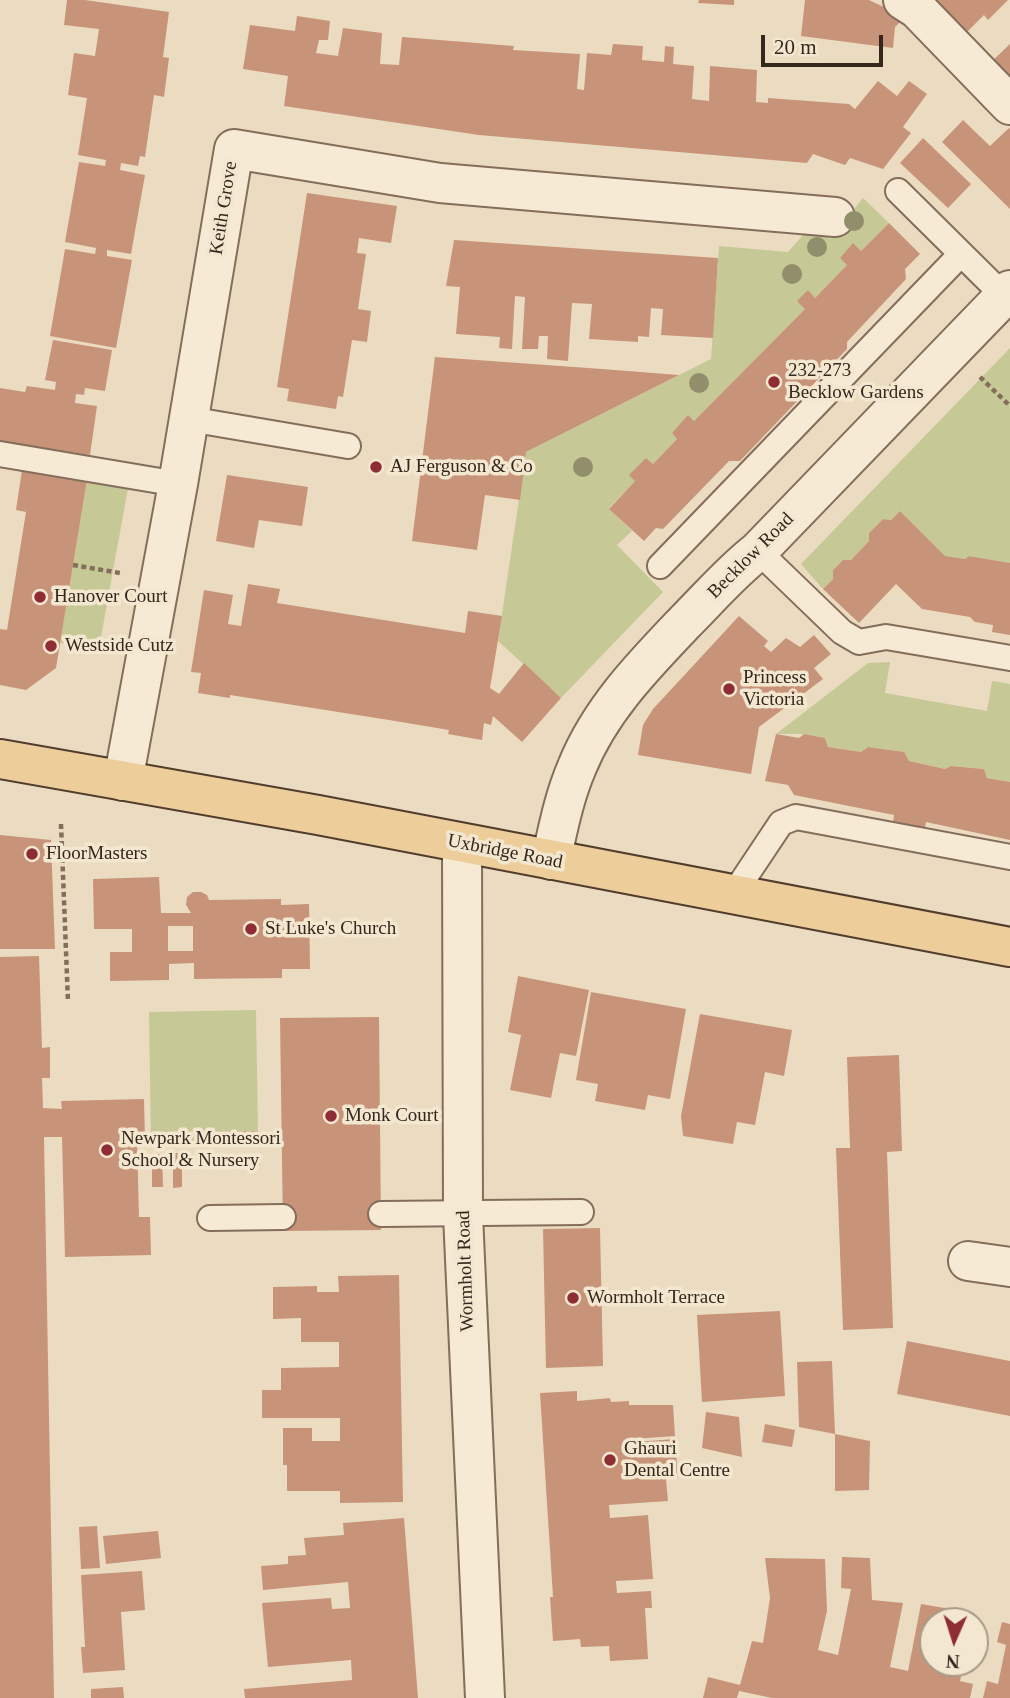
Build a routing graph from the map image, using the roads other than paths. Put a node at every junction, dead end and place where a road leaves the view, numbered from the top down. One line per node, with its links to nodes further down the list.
1 (903, 0): 2 (street)
2 (1010, 105)
3 (898, 191): 5 (lane)
4 (835, 217): 7 (street, Keith Grove)
5 (961, 254): 6 (lane); 12 (lane)
6 (1007, 293): 11 (street, Becklow Road)
7 (189, 419): 8 (lane); 10 (street, Keith Grove)
8 (348, 446)
9 (0, 454): 10 (lane)
10 (178, 484): 15 (street, Keith Grove)
11 (758, 551): 13 (lane); 18 (street, Becklow Road)
12 (660, 566)
13 (1010, 659)
14 (0, 759): 15 (main road, Uxbridge Road)
15 (123, 781): 16 (main road, Uxbridge Road)
16 (463, 844): 18 (main road, Uxbridge Road); 23 (street, Wormholt Road)
17 (1010, 857): 19 (lane)
18 (551, 860): 19 (main road, Uxbridge Road)
19 (733, 894): 20 (main road, Uxbridge Road)
20 (1010, 947)
21 (581, 1212): 23 (lane)
22 (381, 1214): 23 (lane)
23 (463, 1214): 28 (street, Wormholt Road)
24 (283, 1217): 25 (lane)
25 (210, 1218)
26 (968, 1261): 27 (street)
27 (1010, 1267)
28 (486, 1698)

